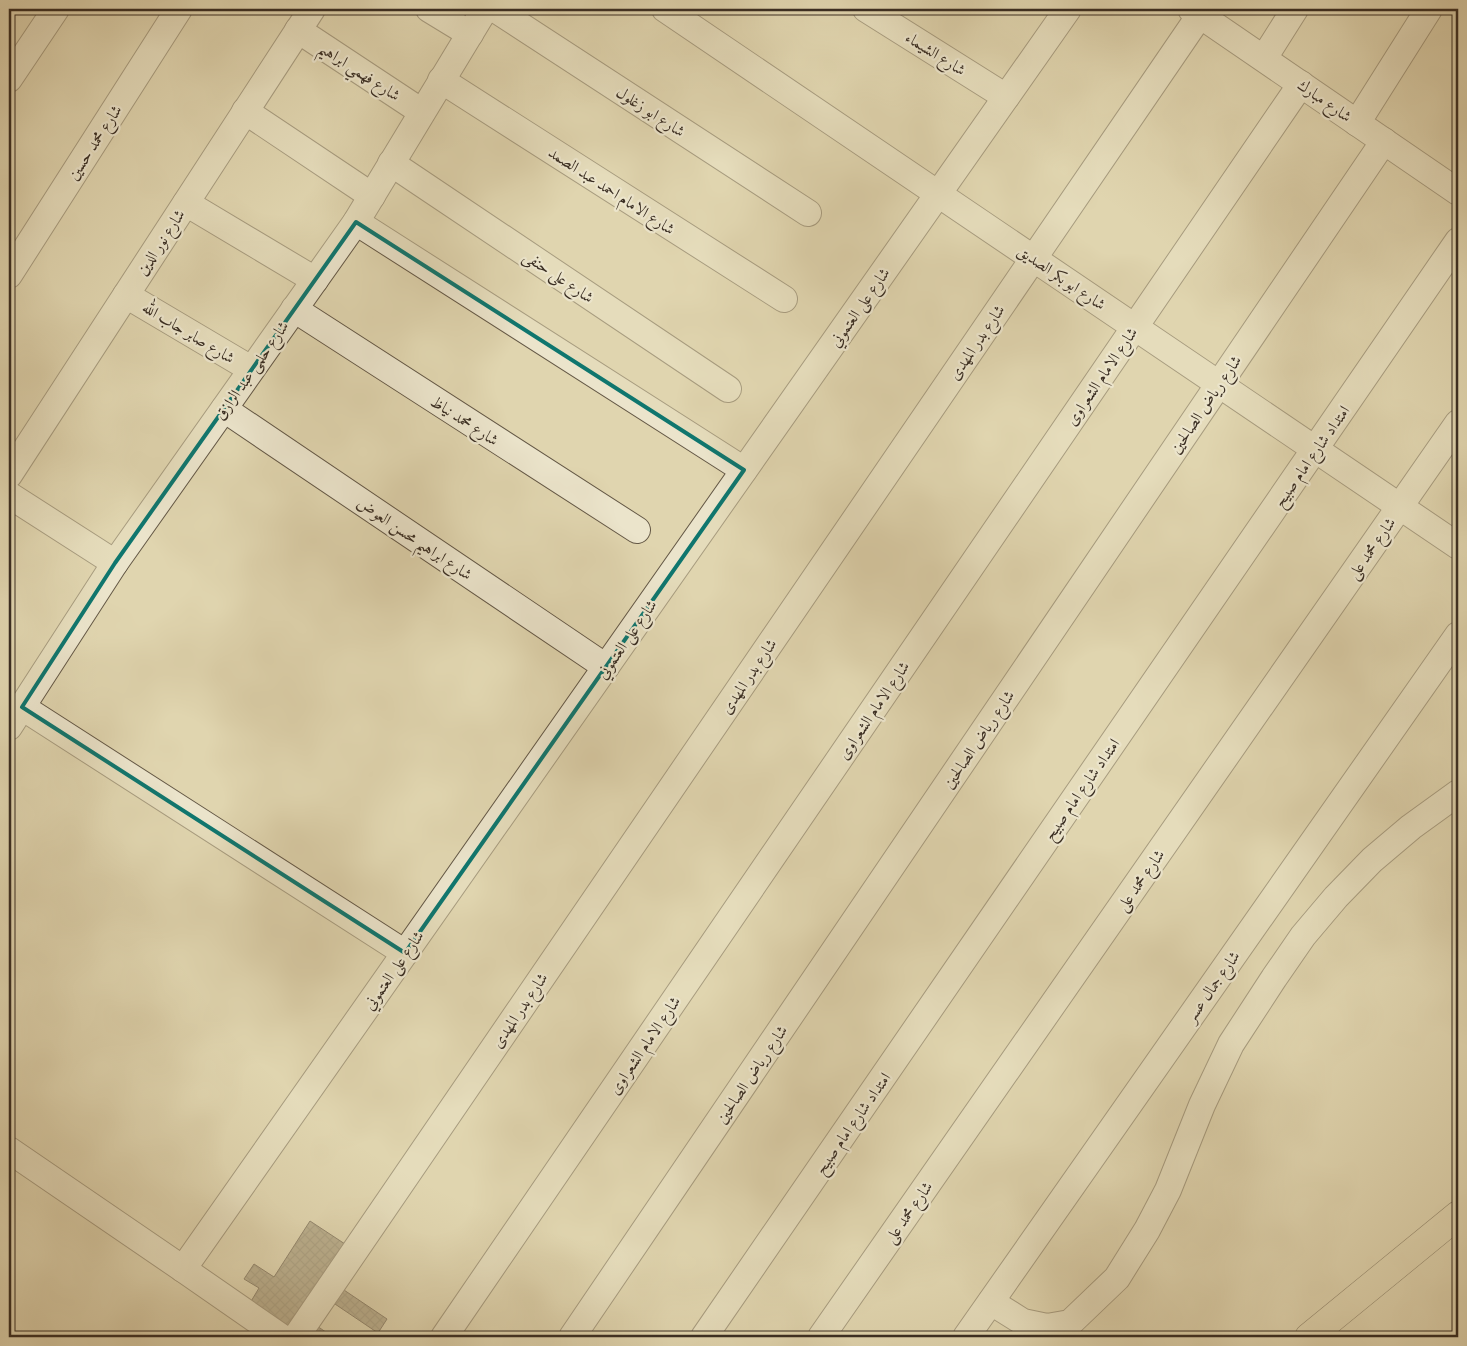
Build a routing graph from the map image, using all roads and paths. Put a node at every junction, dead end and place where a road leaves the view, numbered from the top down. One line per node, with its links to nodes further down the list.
1 (56, 9): 16 (street)
2 (179, 9): 33 (street, شارع محمد حسين)
3 (312, 9): 13 (street, شارع نور الدين)
4 (429, 9): 14 (street)
5 (485, 9): 14 (street, شارع حلمى عبد الرازق)
6 (495, 9): 29 (street, شارع ابو زغلول)
7 (665, 9): 26 (street, شارع ابو بكر الصديق)
8 (866, 9): 19 (street, شارع الشيماء)
9 (1068, 9): 19 (street, شارع على العتموني)
10 (1295, 9): 15 (street)
11 (1429, 9): 22 (street)
12 (1196, 12): 15 (street, شارع مبارك); 32 (street, شارع بدر المهدى)
13 (298, 30): 20 (street, شارع نور الدين); 21 (street, شارع فهمي ابراهيم)
14 (470, 34): 17 (street, شارع حلمى عبد الرازق)
15 (1264, 58): 18 (street, شارع مبارك)
16 (9, 79)
17 (441, 80): 21 (street, شارع حلمى عبد الرازق); 36 (street, شارع الامام احمد عبد الصمد)
18 (1300, 84): 22 (street, شارع مبارك); 38 (street, شارع الامام الشعراوى)
19 (1006, 97): 26 (street, شارع على العتموني)
20 (245, 111): 27 (street); 28 (street, شارع نور الدين)
21 (422, 112): 24 (street, شارع حلمى عبد الرازق)
22 (1357, 122): 23 (street, شارع مبارك)
23 (1384, 141): 25 (street, شارع مبارك); 40 (street, شارع رياض الصالحين)
24 (391, 163): 27 (street, شارع حلمى عبد الرازق); 41 (street, شارع على حنفى)
25 (1458, 192)
26 (938, 194): 32 (street, شارع ابو بكر الصديق); 45 (street, شارع على العتموني)
27 (372, 196): 30 (street, شارع حلمى عبد الرازق)
28 (186, 203): 34 (street); 35 (street, شارع نور الدين)
29 (808, 213)
30 (356, 222): 34 (street, شارع حلمى عبد الرازق); 45 (street)
31 (1458, 241): 44 (street, امتداد شارع امام صبيح)
32 (1033, 258): 38 (street, شارع ابو بكر الصديق); 62 (street, شارع بدر المهدى)
33 (9, 275)
34 (314, 280): 37 (street, شارع حلمى عبد الرازق)
35 (126, 295): 39 (street, شارع صابر جاب الله); 46 (street, شارع نور الدين)
36 (784, 299)
37 (294, 309): 39 (street, شارع حلمى عبد الرازق); 49 (street, شارع محمد نياظ)
38 (1135, 326): 40 (street, شارع ابو بكر الصديق); 63 (street, شارع الامام الشعراوى)
39 (252, 369): 42 (street, شارع حلمى عبد الرازق)
40 (1219, 384): 44 (street, شارع ابو بكر الصديق); 64 (street, شارع رياض الصالحين)
41 (728, 389)
42 (224, 409): 51 (street, شارع حلمى عبد الرازق); 53 (street, شارع ابراهيم محسن العوض)
43 (1458, 423): 48 (street, شارع محمد على)
44 (1315, 449): 48 (street, شارع ابو بكر الصديق); 65 (street, امتداد شارع امام صبيح)
45 (744, 470): 53 (street, شارع على العتموني)
46 (9, 475)
47 (9, 495): 51 (street)
48 (1400, 506): 50 (street, شارع ابو بكر الصديق); 66 (street, شارع محمد على)
49 (637, 530)
50 (1458, 546)
51 (115, 563): 54 (street, شارع حلمى عبد الرازق)
52 (1458, 635): 60 (street, شارع جمال عسر)
53 (606, 667): 56 (street, شارع على العتموني)
54 (15, 717): 56 (street)
55 (1458, 793): 60 (street)
56 (405, 953): 59 (street, شارع على العتموني)
57 (9, 1150): 59 (street)
58 (1458, 1215): 68 (highway)
59 (183, 1269): 61 (street)
60 (991, 1302): 67 (street, شارع جمال عسر)
61 (281, 1337)
62 (296, 1337)
63 (444, 1337)
64 (572, 1337)
65 (704, 1337)
66 (821, 1337)
67 (966, 1337)
68 (1309, 1337)

